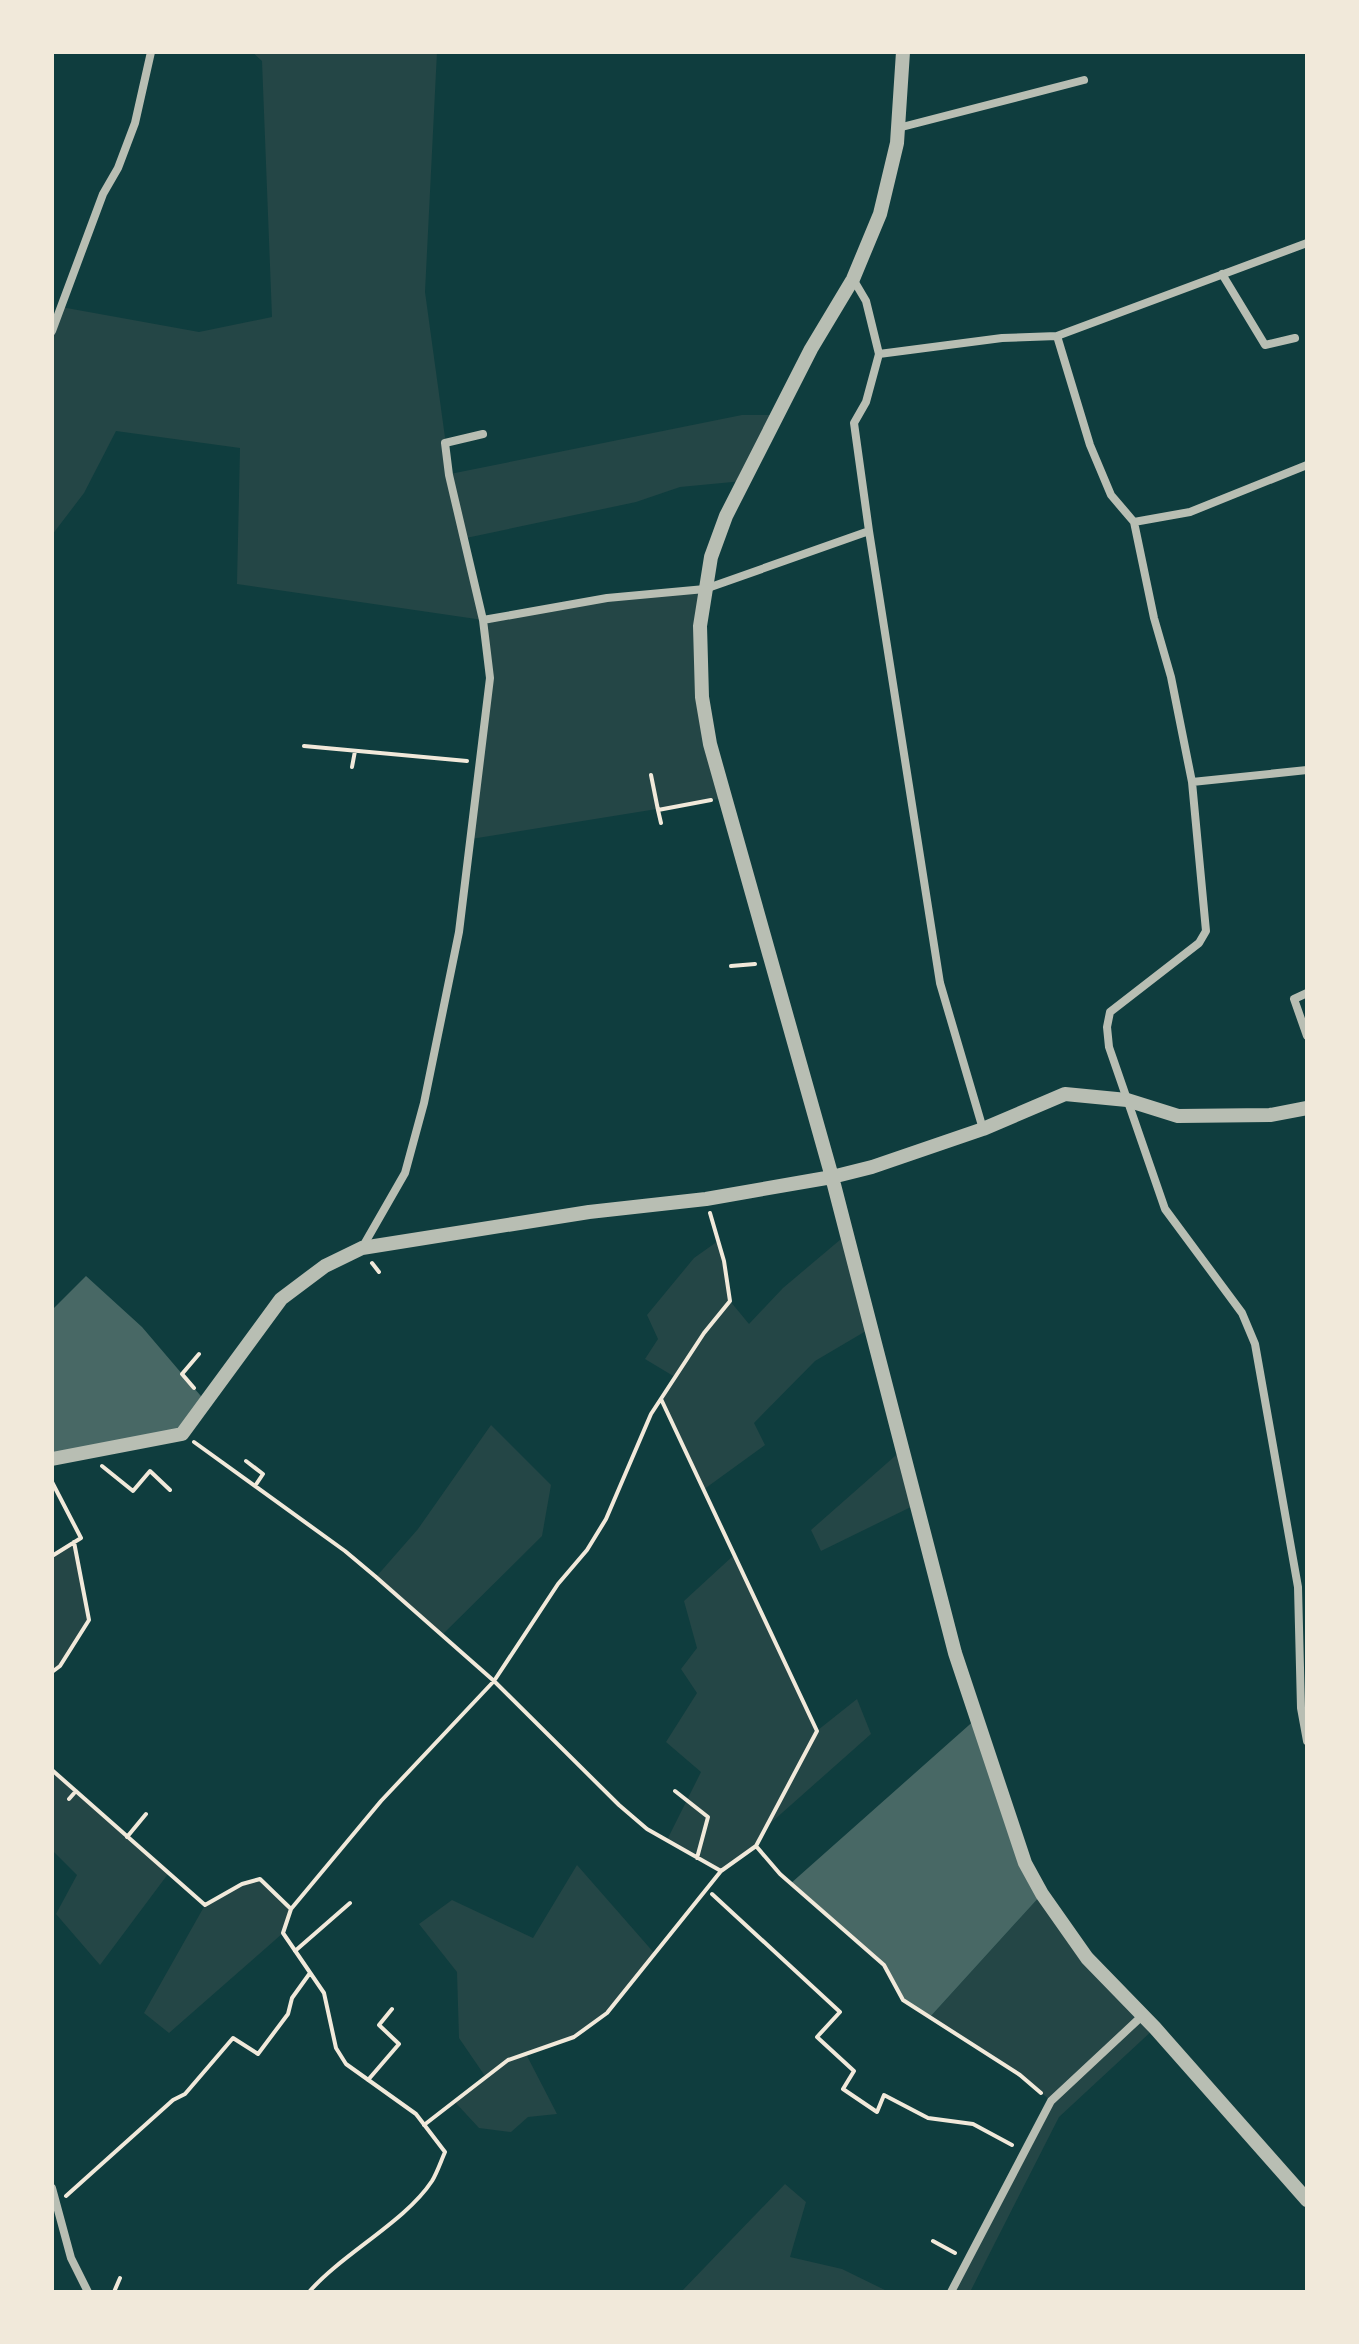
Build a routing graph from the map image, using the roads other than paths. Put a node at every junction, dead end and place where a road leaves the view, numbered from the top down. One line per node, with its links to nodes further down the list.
1 (151, 52): 8 (street)
2 (903, 52): 4 (street)
3 (1084, 80): 4 (street)
4 (898, 128): 7 (street)
5 (1307, 243): 6 (street)
6 (1222, 274): 9 (street); 10 (street)
7 (853, 279): 11 (street); 16 (street)
8 (52, 331)
9 (1057, 336): 11 (street); 14 (street)
10 (1295, 338)
11 (879, 354): 15 (street)
12 (483, 434): 17 (street)
13 (1307, 465): 14 (street)
14 (1134, 522): 19 (street)
15 (869, 531): 16 (street); 24 (street)
16 (705, 589): 17 (street); 25 (street)
17 (483, 620): 26 (street)
18 (1307, 770): 19 (street)
19 (1192, 782): 22 (street)
20 (1307, 993): 21 (street)
21 (1307, 1036)
22 (1127, 1100): 23 (street); 24 (street); 28 (street)
23 (1307, 1108)
24 (983, 1129): 25 (street)
25 (832, 1177): 26 (street); 29 (street)
26 (362, 1248): 27 (street)
27 (52, 1459)
28 (1307, 1741)
29 (1142, 2016): 31 (street); 33 (street)
30 (52, 2188): 32 (street)
31 (1307, 2200)
32 (88, 2292)
33 (951, 2292)

